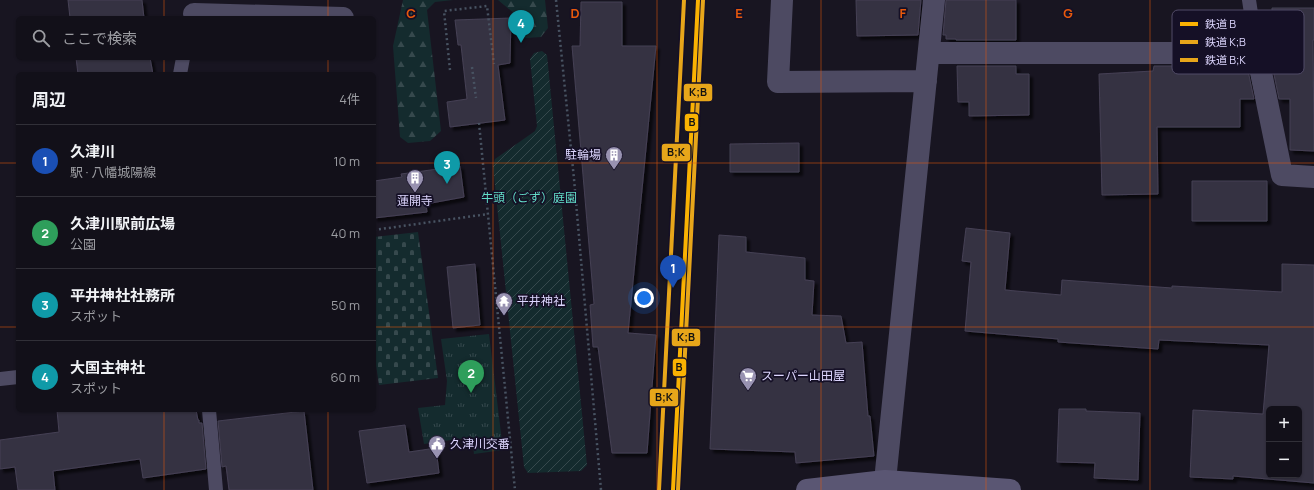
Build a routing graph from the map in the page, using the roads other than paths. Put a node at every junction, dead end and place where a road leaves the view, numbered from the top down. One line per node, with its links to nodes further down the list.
1 (782, 0): 12 (street)
2 (934, 0): 8 (street)
3 (1249, 0): 4 (lane)
4 (1251, 10)
5 (193, 11): 6 (street)
6 (301, 16)
7 (1172, 52): 8 (street)
8 (929, 53): 12 (street)
9 (184, 60): 10 (lane)
10 (180, 72)
11 (1261, 74): 13 (street)
12 (926, 81): 17 (street)
13 (1314, 176)
14 (16, 377): 15 (lane)
15 (0, 379)
16 (209, 412): 19 (lane)
17 (885, 481): 18 (main road); 20 (main road)
18 (965, 489): 21 (main road)
19 (216, 490)
20 (807, 490)
21 (1010, 490)

